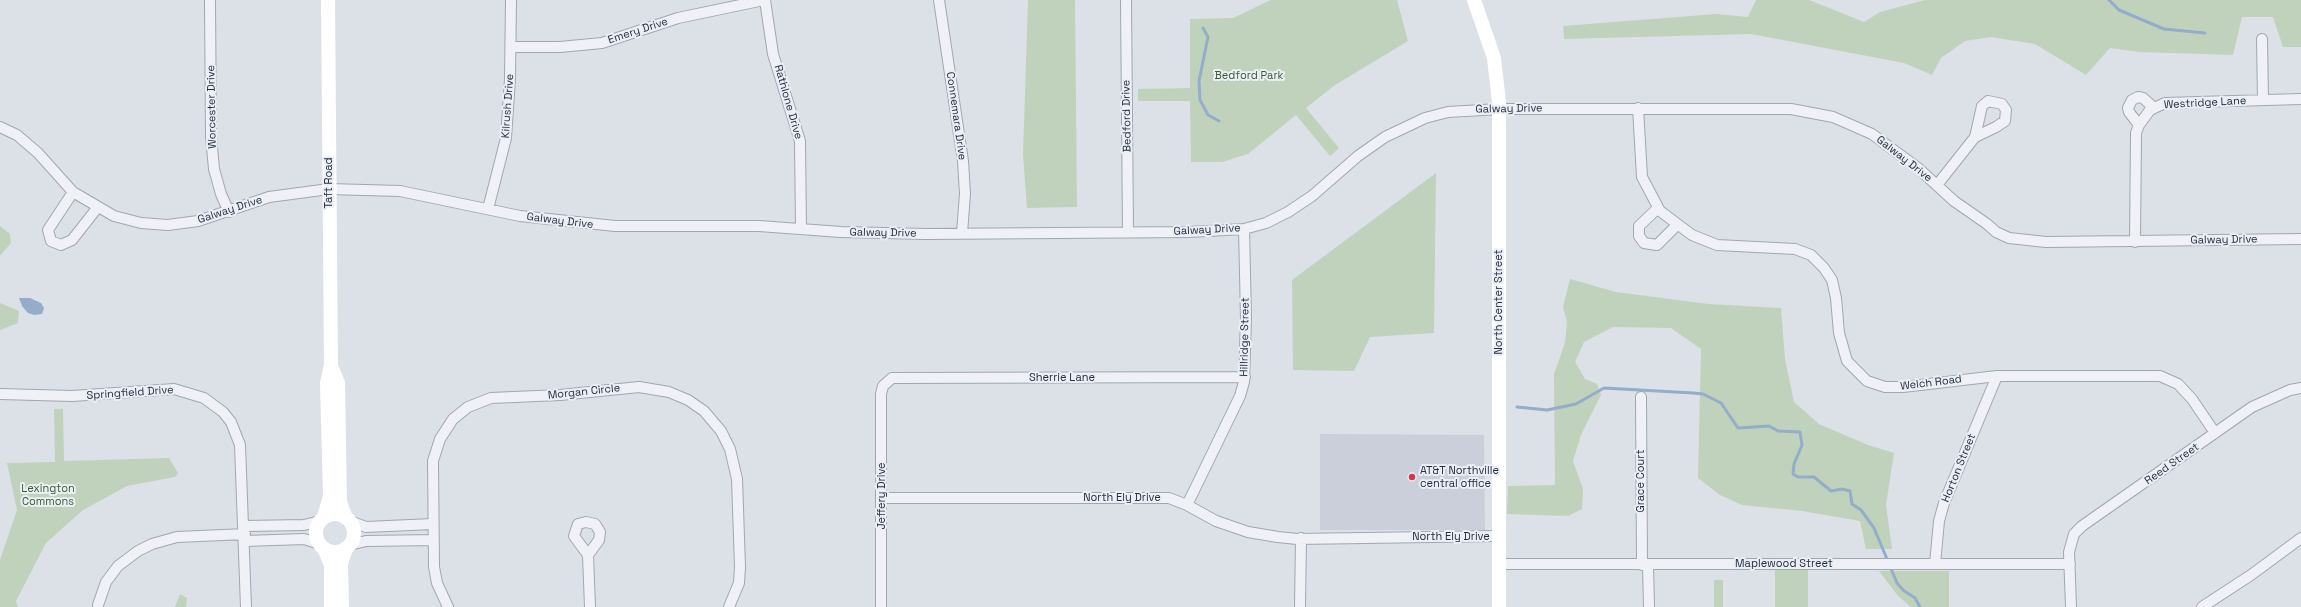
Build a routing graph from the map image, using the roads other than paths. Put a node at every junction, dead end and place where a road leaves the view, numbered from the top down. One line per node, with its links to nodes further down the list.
1 (210, 0): 24 (street, Worcester Drive)
2 (328, 0): 19 (street, Taft Road)
3 (510, 0): 9 (street, Kilrush Drive)
4 (764, 0): 9 (street, Emery Drive); 27 (street, Rathlone Drive)
5 (939, 0): 29 (street, Connemara Drive)
6 (1126, 0): 28 (street, Bedford Drive)
7 (1477, 1): 14 (street, North Center Street)
8 (2262, 39): 11 (street)
9 (511, 47): 23 (street, Kilrush Drive)
10 (2301, 99): 11 (street, Westridge Lane)
11 (2263, 100): 12 (street, Westridge Lane)
12 (2153, 107): 15 (street, Westridge Lane); 15 (street)
13 (1638, 108): 14 (street, Galway Drive); 18 (street, Galway Drive); 22 (street, Welch Road)
14 (1500, 109): 26 (street, Galway Drive); 46 (street, North Center Street)
15 (2139, 125): 31 (street, Westridge Lane)
16 (0, 127): 20 (street, Galway Drive)
17 (1975, 137): 18 (street)
18 (1937, 185): 31 (street, Galway Drive)
19 (329, 190): 23 (street, Galway Drive); 24 (street, Galway Drive); 32 (street, Taft Road)
20 (73, 192): 21 (street, Galway Drive); 21 (street)
21 (98, 207): 24 (street, Galway Drive)
22 (1658, 208): 25 (street, Welch Road); 25 (street)
23 (488, 209): 27 (street, Galway Drive)
24 (229, 212)
25 (1677, 225): 33 (street, Welch Road)
26 (1244, 229): 28 (street, Galway Drive); 34 (street, Hillridge Street)
27 (801, 230): 29 (street, Galway Drive)
28 (1128, 232): 29 (street, Galway Drive)
29 (962, 233)
30 (2301, 239): 31 (street, Galway Drive)
31 (2135, 242)
32 (331, 365): 42 (street, Taft Road); 43 (street, Taft Road)
33 (1997, 376): 39 (street, Welch Road); 54 (street, Horton Street)
34 (1245, 377): 35 (street, Sherrie Lane); 41 (street, Hillridge Street)
35 (883, 386): 40 (street, Jeffery Drive)
36 (2301, 388): 39 (street, Reed Street)
37 (0, 394): 45 (street, Springfield Drive)
38 (1641, 397): 56 (street, Grace Court)
39 (2215, 433): 55 (street, Reed Street)
40 (883, 498): 41 (street, North Ely Drive); 64 (street, Jeffery Drive)
41 (1187, 505): 47 (street, North Ely Drive)
42 (322, 519): 43 (street); 45 (street); 50 (street)
43 (348, 520): 44 (street); 51 (street)
44 (433, 524): 49 (street, Morgan Circle); 63 (street, Morgan Circle)
45 (245, 534): 50 (street); 57 (street); 58 (street, Springfield Drive)
46 (1498, 536): 47 (street, North Ely Drive); 53 (street, North Center Street)
47 (1301, 538): 65 (street)
48 (2301, 538): 69 (street)
49 (433, 540): 51 (street); 61 (street, Morgan Circle)
50 (322, 546): 51 (street); 59 (street)
51 (348, 546): 60 (street)
52 (588, 555): 62 (street)
53 (1499, 564): 56 (street, Maplewood Street); 66 (street, North Center Street)
54 (1935, 564): 55 (street, Maplewood Street); 56 (street, Maplewood Street)
55 (2070, 564): 68 (street, Reed Street)
56 (1645, 565): 67 (street, Grace Court)
57 (98, 605)
58 (246, 607)
59 (331, 607)
60 (342, 607)
61 (448, 607)
62 (590, 607)
63 (729, 607)
64 (882, 607)
65 (1300, 607)
66 (1499, 607)
67 (1649, 607)
68 (2071, 607)
69 (2202, 607)

